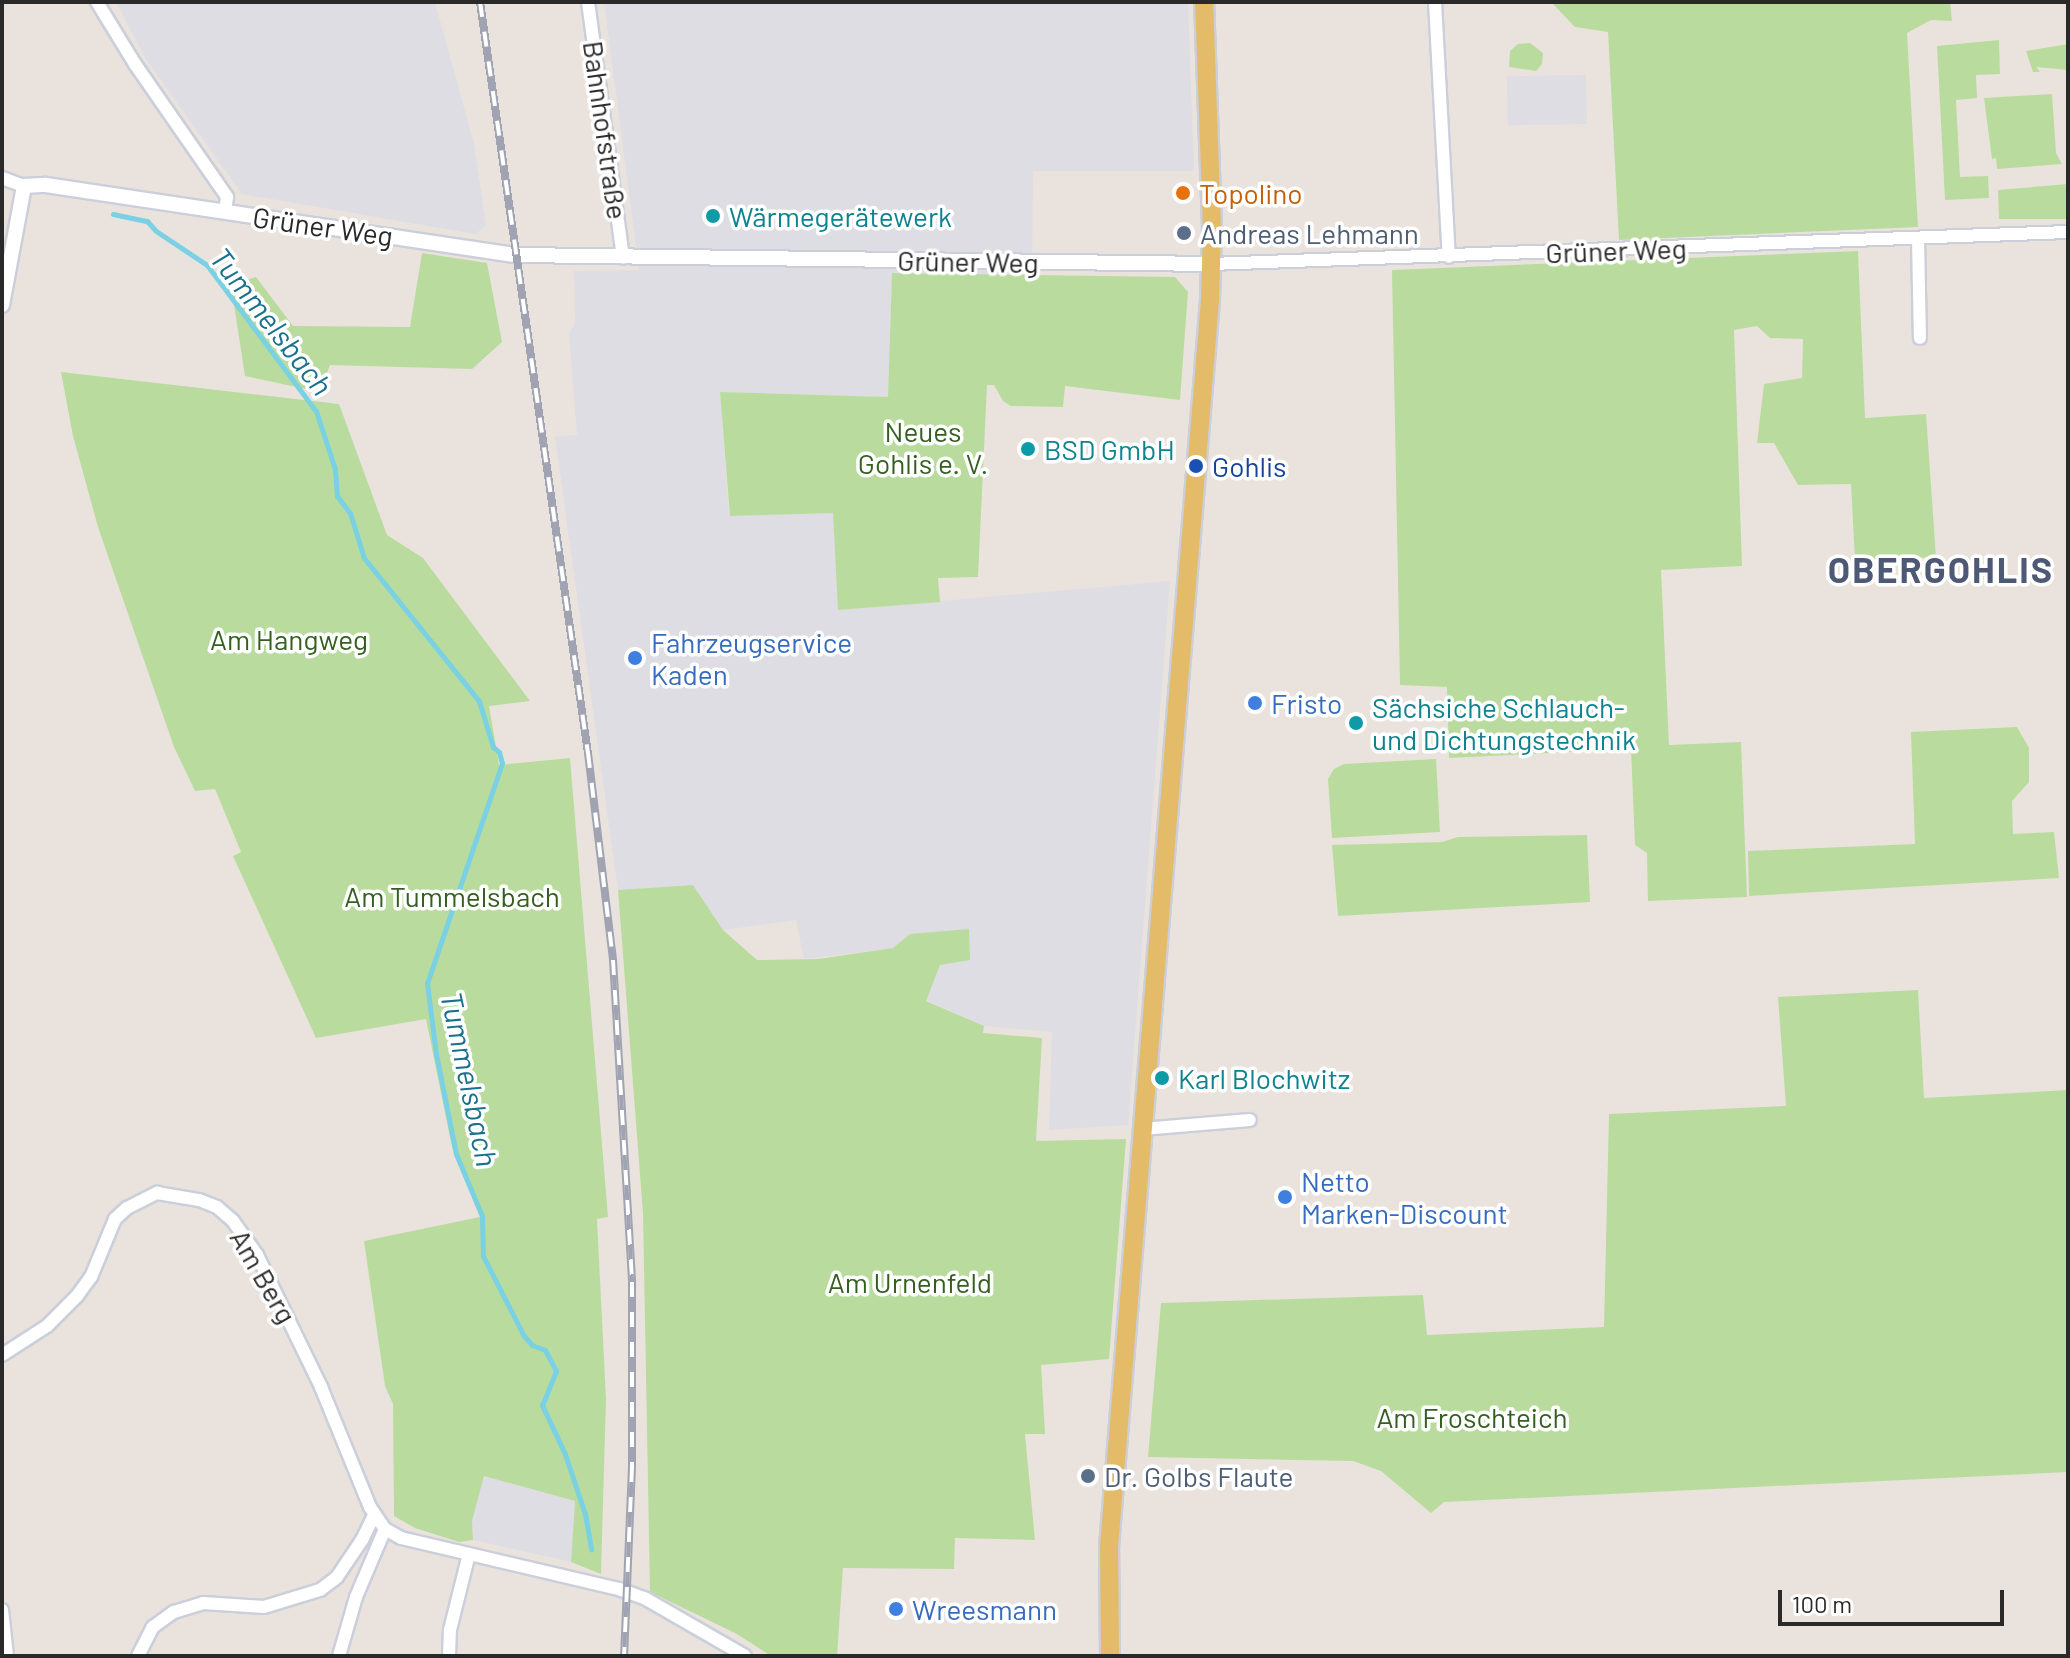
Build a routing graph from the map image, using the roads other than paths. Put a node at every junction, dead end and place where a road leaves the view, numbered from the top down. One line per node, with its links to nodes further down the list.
1 (97, 2): 7 (street)
2 (588, 2): 11 (street, Bahnhofstraße)
3 (1204, 2): 12 (main road)
4 (1435, 2): 10 (street)
5 (2, 178): 6 (street)
6 (24, 186): 7 (street, Grüner Weg); 13 (street)
7 (225, 211): 11 (street, Grüner Weg)
8 (2068, 232): 9 (street, Grüner Weg)
9 (1918, 238): 10 (street, Grüner Weg); 14 (street)
10 (1449, 257): 12 (street, Grüner Weg)
11 (623, 258): 12 (street, Grüner Weg)
12 (1211, 264): 16 (main road)
13 (2, 305)
14 (1920, 338)
15 (1250, 1120): 16 (street)
16 (1142, 1129): 27 (main road)
17 (2, 1355): 18 (street, Am Berg)
18 (374, 1515): 19 (street, Am Berg); 23 (street)
19 (385, 1529): 20 (street); 24 (street)
20 (469, 1554): 25 (street); 26 (street)
21 (2, 1610): 22 (street)
22 (7, 1656)
23 (138, 1656)
24 (339, 1656)
25 (449, 1656)
26 (745, 1656)
27 (1110, 1656)

